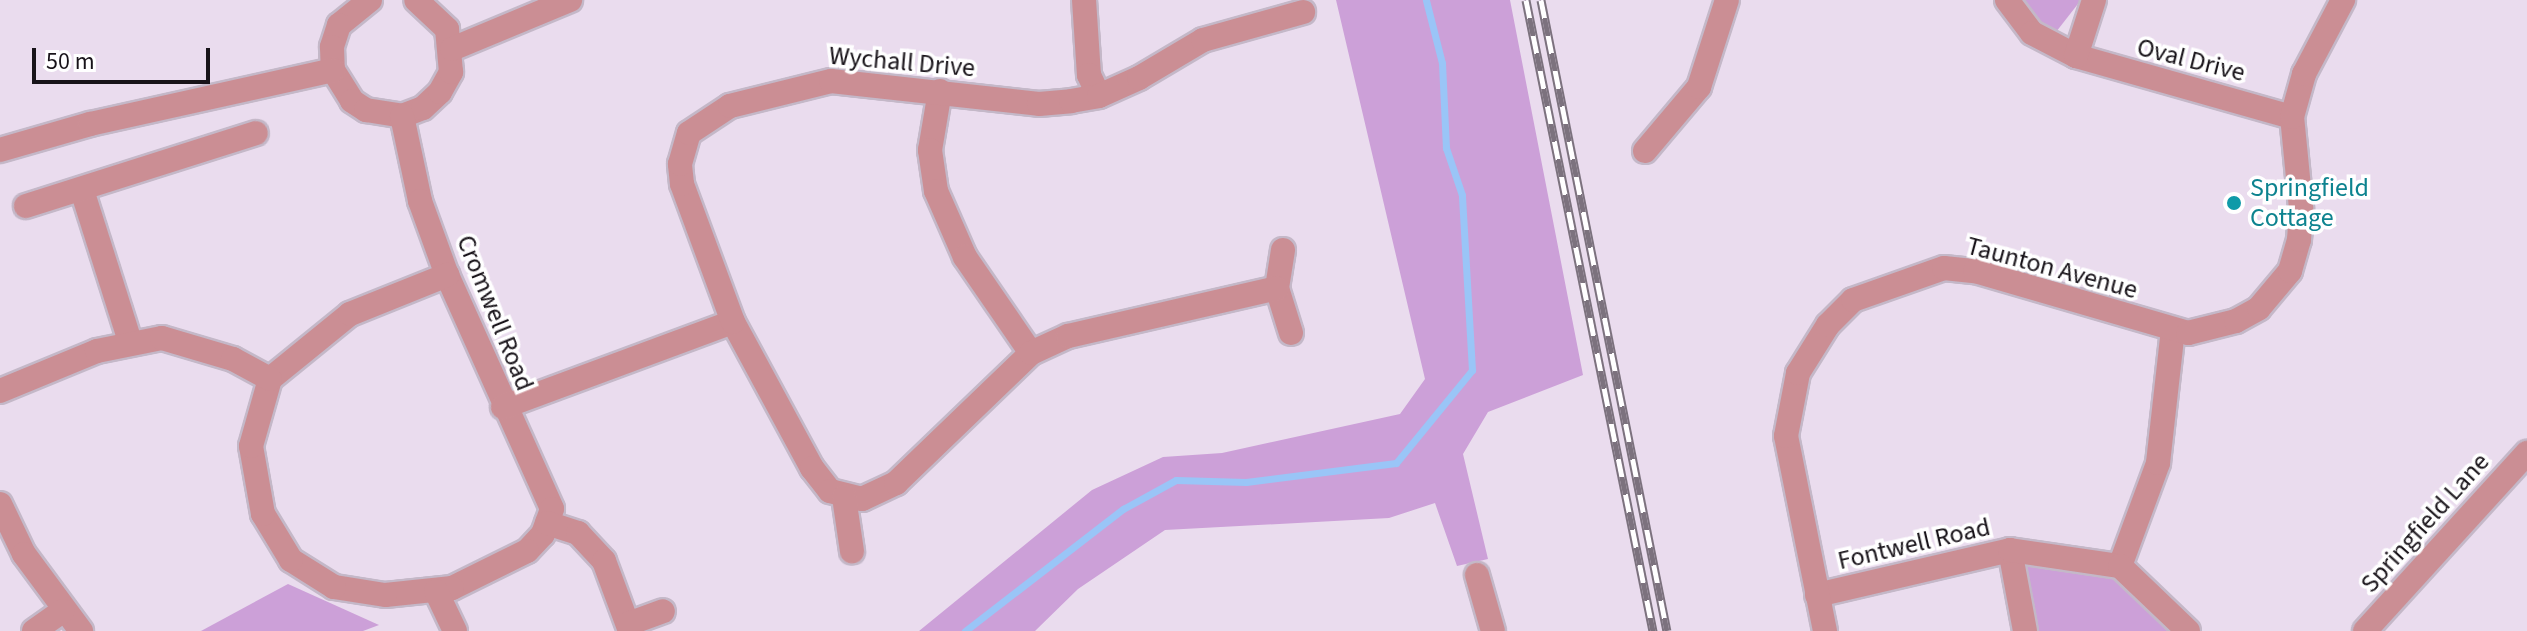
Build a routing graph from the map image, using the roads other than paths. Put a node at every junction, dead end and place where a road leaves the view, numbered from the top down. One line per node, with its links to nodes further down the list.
1 (370, 0): 12 (street)
2 (416, 0): 10 (street)
3 (570, 0): 10 (street)
4 (1084, 0): 14 (street)
5 (1727, 0): 19 (street)
6 (2007, 0): 11 (street, Oval Drive)
7 (2094, 0): 11 (street)
8 (2343, 0): 16 (street, Taunton Avenue)
9 (1303, 12): 14 (street, Wychall Drive)
10 (452, 49): 15 (street)
11 (2076, 56): 16 (street, Oval Drive)
12 (333, 70): 15 (street); 18 (street)
13 (940, 91): 14 (street, Wychall Drive); 25 (street, Wychall Drive); 29 (street)
14 (1099, 96)
15 (402, 116): 23 (street, Cromwell Road)
16 (2292, 117): 26 (street, Taunton Avenue)
17 (256, 133): 20 (street)
18 (0, 150)
19 (1645, 151)
20 (82, 190): 21 (street); 28 (street)
21 (26, 206)
22 (1283, 250): 24 (street)
23 (447, 275): 30 (street); 32 (street, Cromwell Road)
24 (1277, 288): 27 (street); 29 (street)
25 (733, 322): 32 (street); 34 (street, Wychall Drive)
26 (2173, 330): 39 (street); 42 (street, Taunton Avenue)
27 (1291, 333)
28 (130, 341): 30 (street); 31 (street)
29 (1031, 353): 34 (street)
30 (270, 379): 41 (street)
31 (0, 391)
32 (503, 407): 36 (street, Cromwell Road)
33 (2527, 453): 53 (street, Springfield Lane)
34 (844, 497): 38 (street)
35 (0, 504): 43 (street)
36 (545, 529): 41 (street); 45 (street)
37 (2010, 550): 39 (street, Fontwell Road); 42 (street, Fontwell Road); 51 (street)
38 (852, 551)
39 (2120, 566): 52 (street)
40 (1477, 575): 46 (street)
41 (436, 591): 49 (street)
42 (1817, 595): 50 (street, Taunton Avenue)
43 (63, 611): 47 (street); 48 (street)
44 (663, 611): 45 (street)
45 (629, 628)
46 (1488, 630)
47 (34, 631)
48 (81, 631)
49 (455, 631)
50 (1825, 631)
51 (2025, 631)
52 (2188, 631)
53 (2365, 631)

